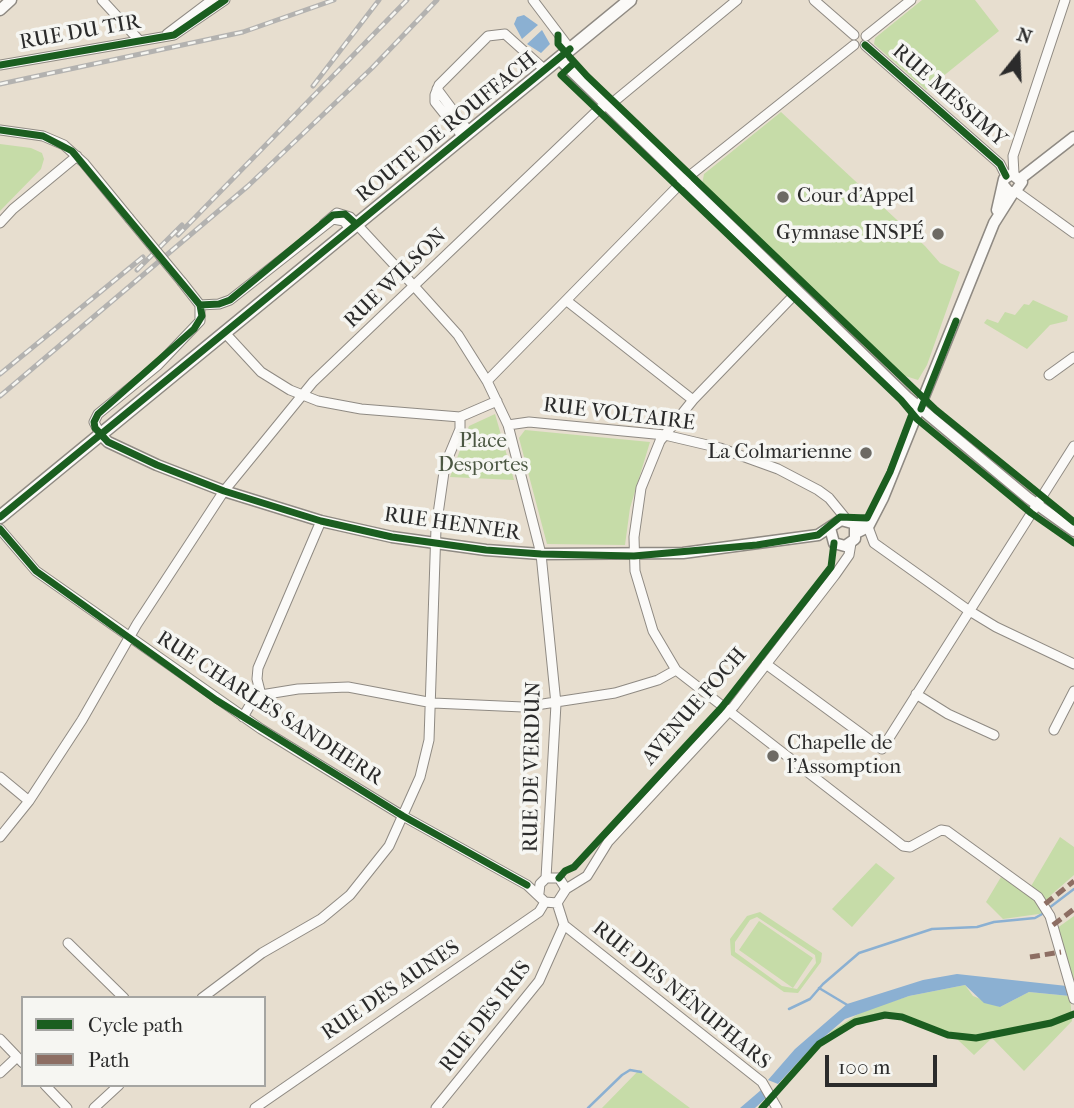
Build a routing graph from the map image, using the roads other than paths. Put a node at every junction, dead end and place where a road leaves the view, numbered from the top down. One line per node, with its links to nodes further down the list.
1 (11, 0): 12 (street)
2 (102, 0): 14 (street)
3 (212, 0): 13 (street, RUE DU TIR)
4 (225, 0): 13 (street, RUE DU TIR)
5 (533, 0): 17 (street)
6 (621, 0): 17 (main road)
7 (631, 0): 17 (main road)
8 (737, 0): 21 (street, RUE WILSON)
9 (814, 0): 15 (street)
10 (911, 0): 16 (street)
11 (1065, 0): 27 (street)
12 (0, 10)
13 (166, 35): 14 (street, RUE DU TIR)
14 (138, 39): 19 (street, RUE DU TIR)
15 (854, 40): 16 (street); 26 (street)
16 (866, 40): 27 (street, RUE MESSIMY)
17 (568, 47): 18 (main road, ROUTE DE ROUFFACH)
18 (559, 59): 20 (main road, ROUTE DE ROUFFACH); 21 (street)
19 (0, 65)
20 (544, 69): 23 (main road, ROUTE DE ROUFFACH); 23 (street)
21 (605, 106): 26 (street); 31 (street, RUE WILSON)
22 (0, 130): 25 (street)
23 (466, 134): 29 (main road, ROUTE DE ROUFFACH)
24 (1074, 137): 27 (street)
25 (76, 156): 28 (street); 34 (street, bridge)
26 (683, 181): 32 (street); 33 (street)
27 (1012, 183): 30 (street, RUE MESSIMY); 42 (street)
28 (0, 223)
29 (353, 226): 31 (street, RUE DE VERDUN); 34 (street, ROUTE DE ROUFFACH); 35 (main road, ROUTE DE ROUFFACH)
30 (1074, 233)
31 (414, 286): 38 (street, RUE DE VERDUN); 39 (street, RUE WILSON)
32 (798, 291): 40 (street); 42 (street)
33 (567, 301): 38 (street); 40 (street)
34 (200, 305): 45 (street)
35 (225, 333): 39 (street); 45 (main road, ROUTE DE ROUFFACH)
36 (1074, 356): 37 (street)
37 (1049, 375)
38 (487, 381): 41 (street, RUE DE VERDUN)
39 (303, 396): 43 (street); 48 (street, RUE WILSON)
40 (692, 400): 46 (street)
41 (497, 401): 43 (street); 44 (street, RUE DE VERDUN)
42 (920, 409): 49 (street); 52 (street)
43 (460, 417): 56 (street)
44 (508, 425): 46 (street, RUE VOLTAIRE); 57 (street, RUE DE VERDUN)
45 (100, 434): 48 (street, RUE HENNER); 50 (main road, ROUTE DE ROUFFACH)
46 (665, 435): 55 (street, RUE VOLTAIRE); 58 (street)
47 (1074, 446): 49 (street)
48 (224, 491): 51 (street, RUE HENNER); 60 (street, RUE WILSON)
49 (1036, 505): 54 (street); 59 (street)
50 (0, 517)
51 (321, 522): 56 (street, RUE HENNER); 66 (street)
52 (869, 523): 55 (street); 59 (street)
53 (0, 529): 60 (street, RUE CHARLES SANDHERR)
54 (1074, 531)
55 (843, 532): 58 (street, RUE HENNER); 61 (street, AVENUE FOCH)
56 (436, 543): 57 (street, RUE HENNER); 67 (street)
57 (541, 554): 58 (street, RUE HENNER); 68 (street, RUE DE VERDUN)
58 (634, 556): 63 (street)
59 (968, 610): 62 (street); 65 (street)
60 (128, 638): 70 (street, RUE CHARLES SANDHERR); 74 (street, RUE WILSON)
61 (766, 664): 65 (street); 69 (street, AVENUE FOCH)
62 (1074, 664)
63 (676, 670): 68 (street); 69 (street)
64 (1074, 691): 71 (street)
65 (916, 694): 72 (street)
66 (261, 695): 67 (street); 70 (street)
67 (433, 703): 68 (street); 75 (street)
68 (556, 704): 77 (street, RUE DE VERDUN)
69 (728, 712): 77 (street, AVENUE FOCH); 83 (street)
70 (243, 717): 75 (street, RUE CHARLES SANDHERR)
71 (1054, 730)
72 (994, 735)
73 (0, 777): 74 (street)
74 (29, 801): 76 (street, RUE WILSON)
75 (403, 816): 77 (street, RUE CHARLES SANDHERR); 82 (street)
76 (0, 837)
77 (550, 886): 78 (street); 78 (street); 89 (street, RUE DES AUNES)
78 (557, 903): 79 (street)
79 (564, 925): 92 (street, RUE DES IRIS); 93 (street, RUE DES NÉNUPHARS)
80 (68, 943): 81 (street)
81 (122, 996)
82 (205, 996)
83 (1074, 998)
84 (0, 1040): 85 (street)
85 (20, 1060): 86 (street)
86 (0, 1073)
87 (47, 1087): 90 (street)
88 (117, 1087): 91 (street)
89 (262, 1106)
90 (68, 1108)
91 (94, 1108)
92 (436, 1108)
93 (777, 1108)

